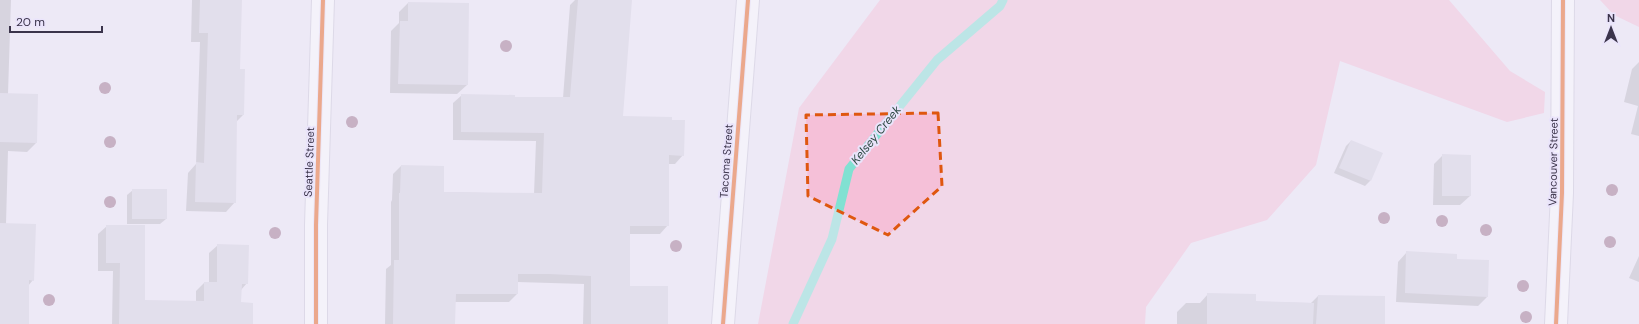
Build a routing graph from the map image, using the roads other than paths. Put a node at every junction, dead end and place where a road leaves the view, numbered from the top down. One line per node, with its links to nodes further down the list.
1 (323, 0): 4 (street, Seattle Street)
2 (748, 0): 5 (street, Tacoma Street)
3 (1563, 0): 6 (street, Vancouver Street)
4 (316, 324)
5 (723, 324)
6 (1556, 324)

